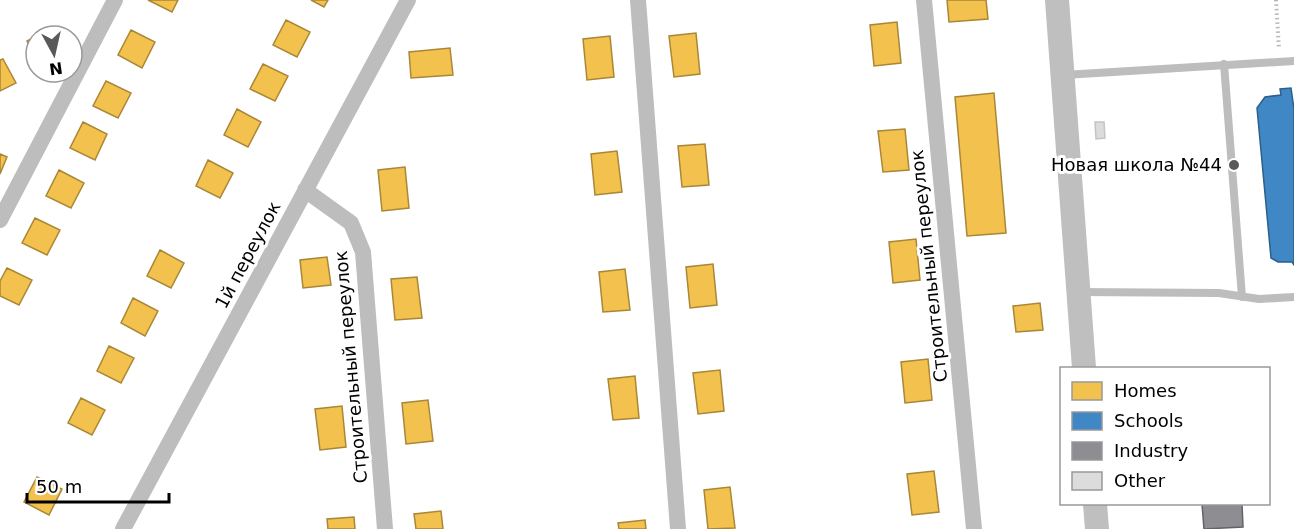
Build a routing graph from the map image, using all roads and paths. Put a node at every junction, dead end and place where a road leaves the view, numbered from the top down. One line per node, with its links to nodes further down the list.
1 (115, 0): 12 (street)
2 (408, 0): 11 (street, 1й переулок)
3 (638, 0): 20 (street)
4 (924, 0): 21 (street, Строительный переулок)
5 (1057, 0): 10 (street)
6 (1276, 0): 8 (path)
7 (1294, 61): 8 (lane)
8 (1280, 62): 9 (lane)
9 (1224, 64): 10 (lane); 14 (lane)
10 (1062, 75): 13 (street)
11 (305, 190): 18 (street, 1й переулок); 19 (street, Строительный переулок)
12 (0, 220)
13 (1079, 292): 14 (lane); 16 (street)
14 (1242, 297): 15 (lane)
15 (1294, 297)
16 (1084, 367)
17 (1095, 505): 22 (street)
18 (123, 529)
19 (385, 529)
20 (678, 529)
21 (974, 529)
22 (1096, 529)

